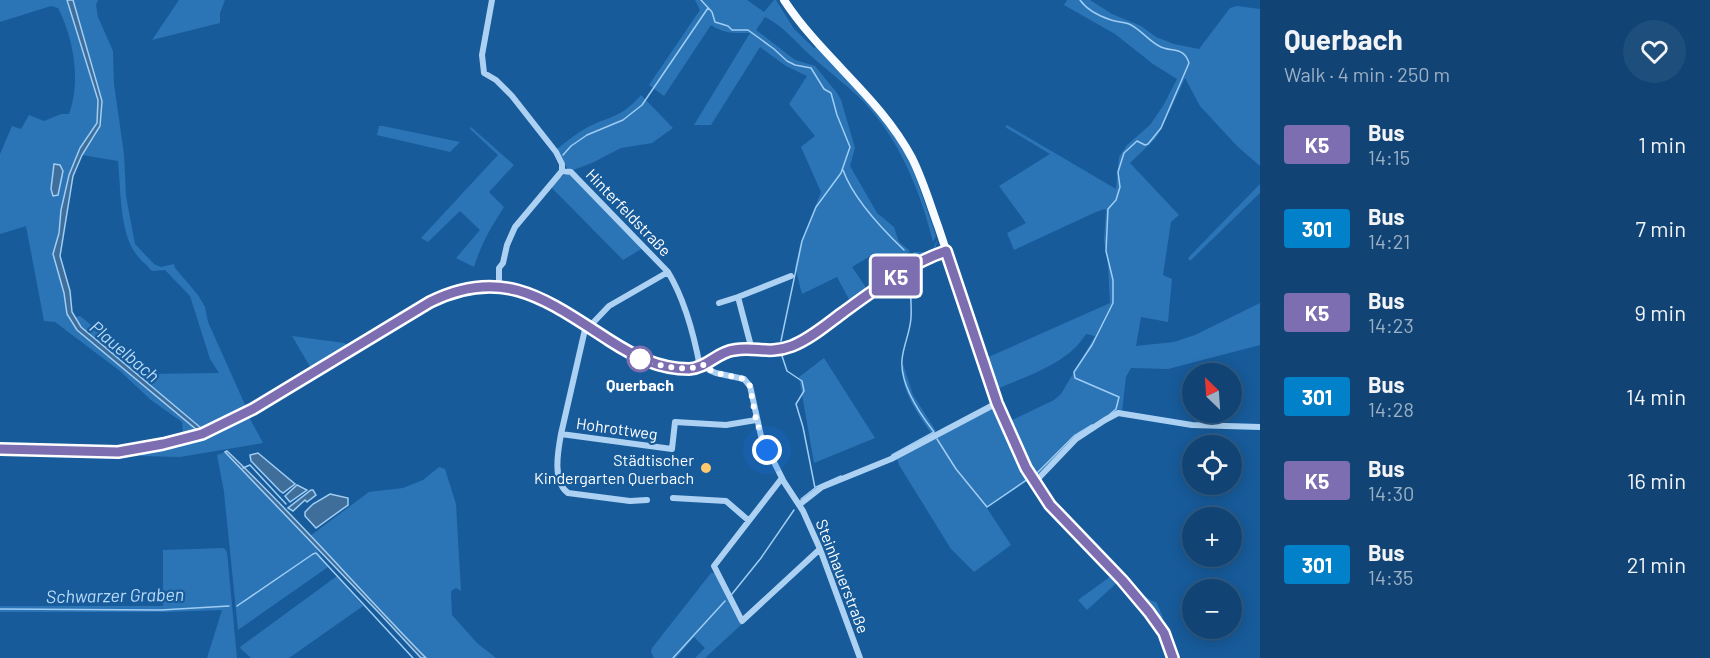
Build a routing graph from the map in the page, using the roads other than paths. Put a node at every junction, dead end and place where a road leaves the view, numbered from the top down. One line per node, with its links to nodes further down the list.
1 (492, 0): 3 (street, Hinterfeldstraße)
2 (784, 0): 4 (main road)
3 (562, 171): 5 (street, Hinterfeldstraße); 7 (street)
4 (946, 251): 11 (street); 13 (main road)
5 (668, 272): 10 (street); 12 (street, Hinterfeldstraße)
6 (791, 276): 8 (street)
7 (499, 286): 10 (street); 17 (street)
8 (738, 297): 9 (street); 11 (street)
9 (719, 303)
10 (588, 326): 12 (street); 16 (street, Hohrottweg)
11 (752, 350): 12 (street)
12 (703, 366): 14 (street, Steinhauerstraße)
13 (997, 403): 19 (main road); 22 (street, Steinhauerstraße)
14 (756, 420): 16 (street, Hohrottweg); 18 (street, Steinhauerstraße)
15 (1260, 427): 19 (street)
16 (561, 434): 21 (street)
17 (0, 449)
18 (782, 478): 22 (street, Steinhauerstraße); 23 (street)
19 (1034, 483): 26 (main road)
20 (673, 498): 23 (street)
21 (647, 500)
22 (799, 505): 24 (street, Steinhauerstraße)
23 (748, 520): 24 (street)
24 (820, 549): 25 (street, Steinhauerstraße)
25 (860, 658)
26 (1173, 658)

